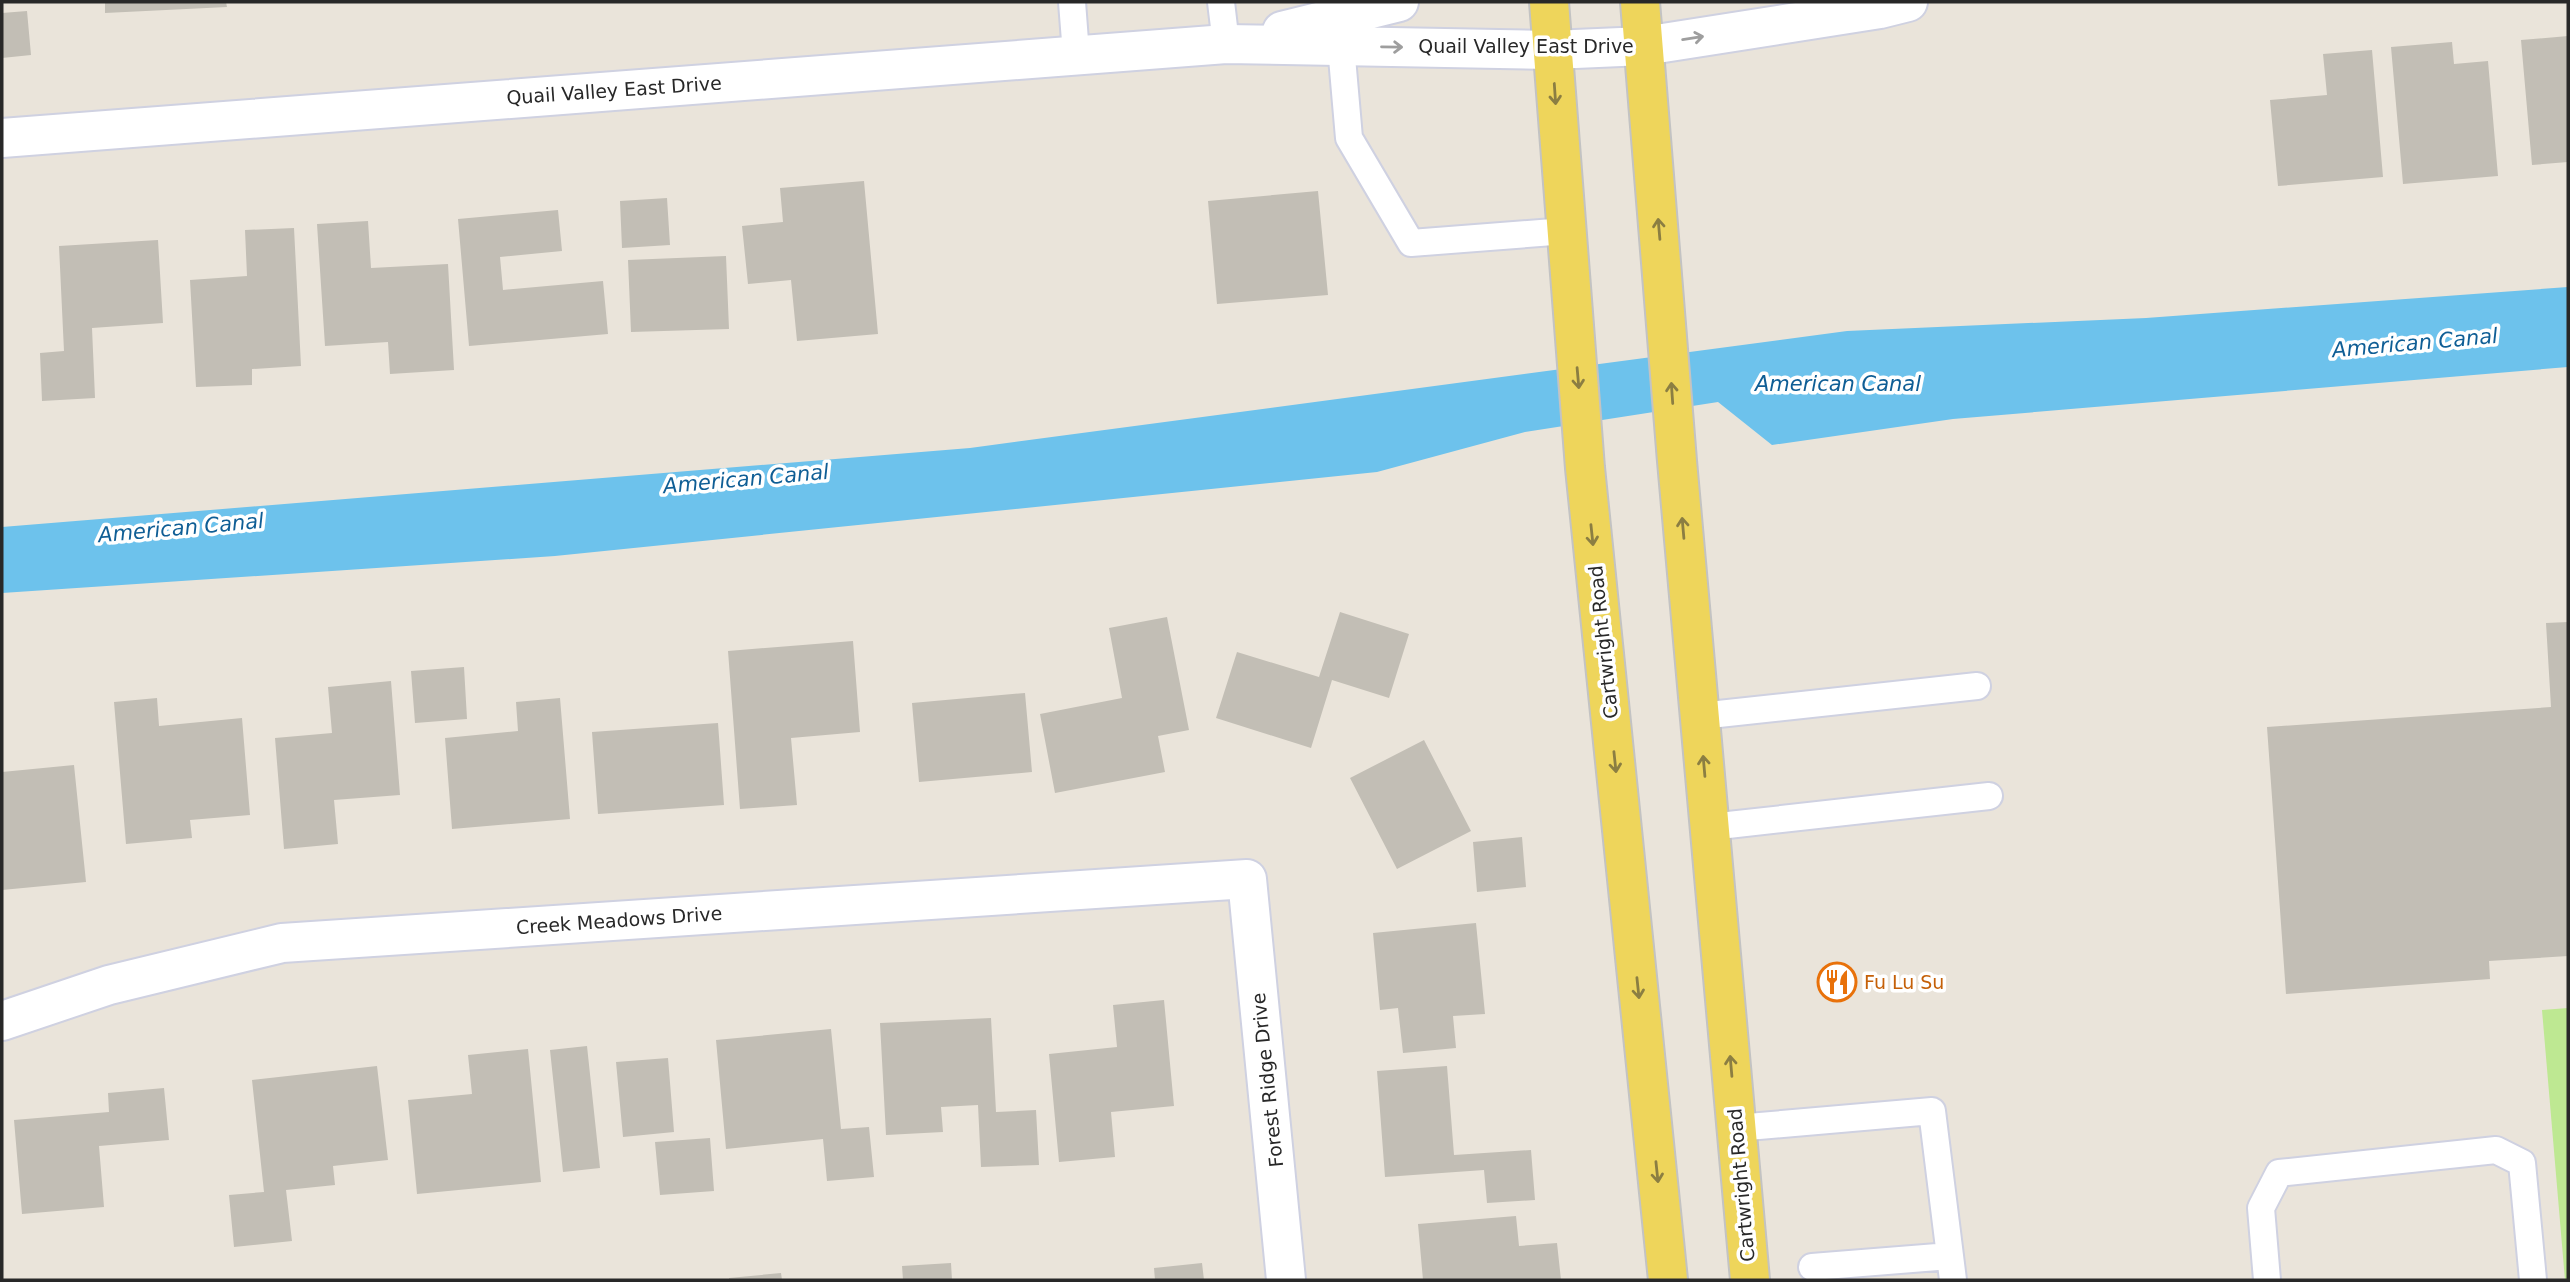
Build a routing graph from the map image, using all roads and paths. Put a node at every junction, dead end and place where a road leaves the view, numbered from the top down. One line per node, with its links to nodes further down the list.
1 (1072, 2): 11 (lane)
2 (1221, 2): 7 (lane)
3 (1399, 2): 7 (street, Quail Valley East Drive)
4 (1549, 2): 10 (main road, Cartwright Road)
5 (1640, 2): 9 (main road, Cartwright Road)
6 (1908, 2): 9 (street, Quail Valley East Drive, one-way to 6)
7 (1226, 44): 8 (street, Quail Valley East Drive); 11 (street, Quail Valley East Drive)
8 (1341, 46): 10 (street, Quail Valley East Drive, one-way to 10); 13 (lane)
9 (1644, 46): 10 (street, Quail Valley East Drive); 15 (main road, Cartwright Road, one-way to 9)
10 (1552, 50): 13 (main road, Cartwright Road, one-way to 13)
11 (1076, 54): 12 (street, Quail Valley East Drive)
12 (2, 138)
13 (1566, 231): 24 (main road, Cartwright Road, one-way to 24)
14 (1977, 686): 15 (lane)
15 (1700, 716): 17 (main road, Cartwright Road, one-way to 15)
16 (1989, 796): 17 (lane)
17 (1710, 827): 20 (main road, Cartwright Road, one-way to 17)
18 (1247, 879): 19 (street, Creek Meadows Drive); 23 (street, Forest Ridge Drive)
19 (2, 1021)
20 (1736, 1128): 22 (lane); 25 (main road, Cartwright Road)
21 (1812, 1268): 22 (lane)
22 (1951, 1268)
23 (1286, 1280)
24 (1668, 1280)
25 (1750, 1280)
26 (2267, 1280): 27 (lane)
27 (2533, 1280)

